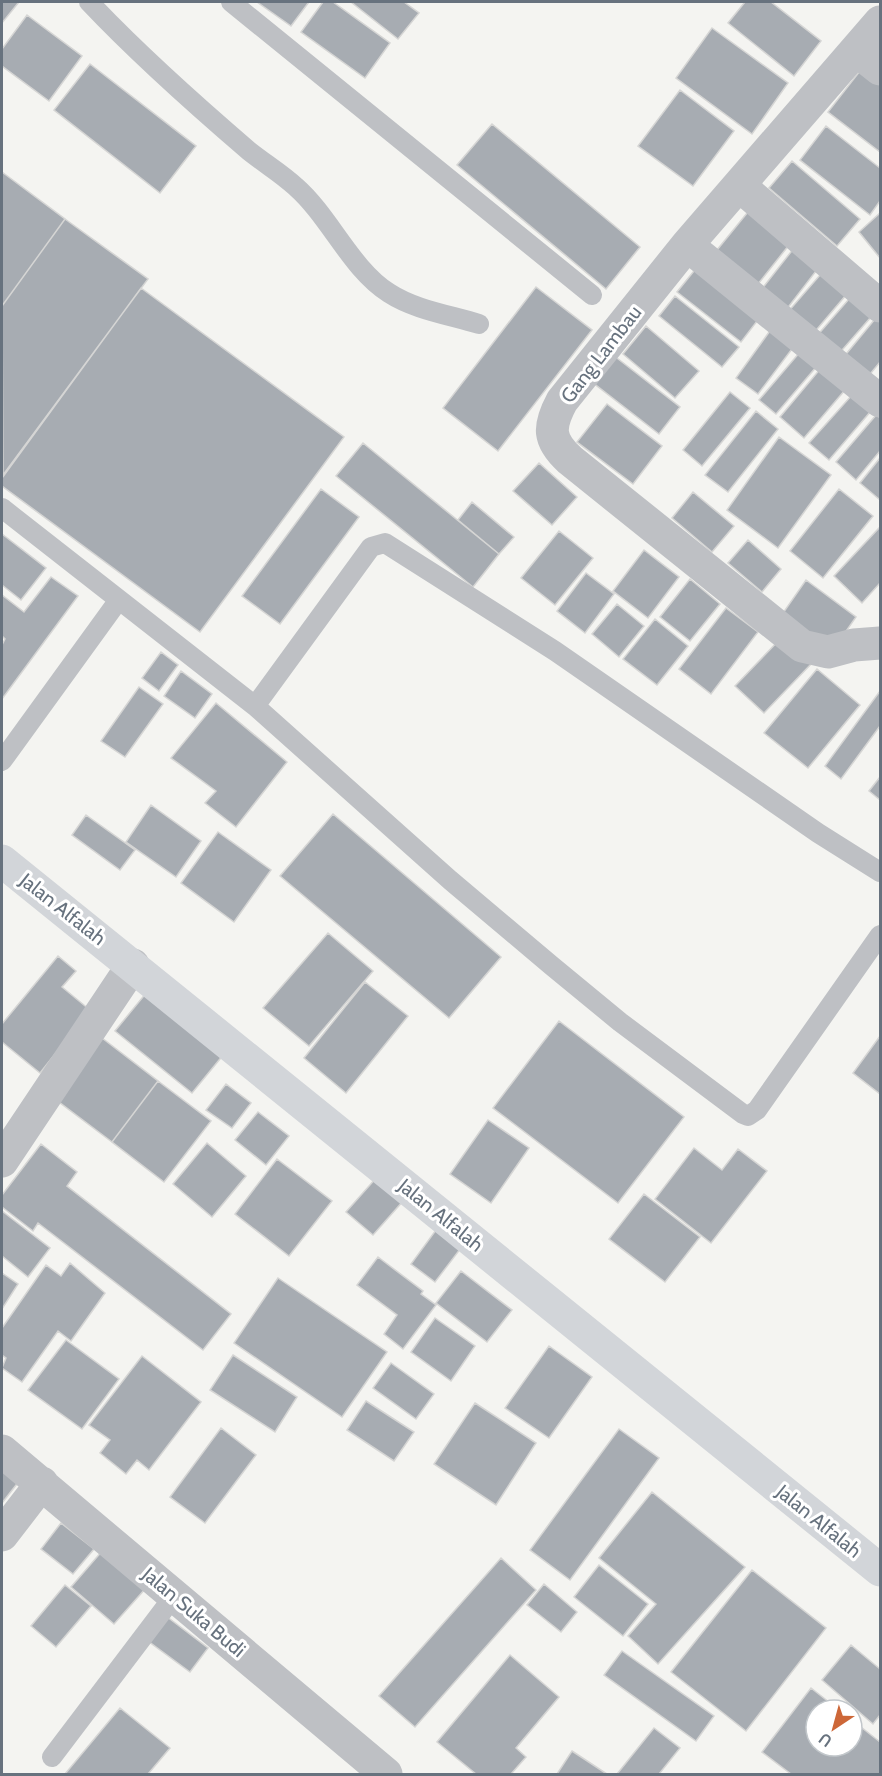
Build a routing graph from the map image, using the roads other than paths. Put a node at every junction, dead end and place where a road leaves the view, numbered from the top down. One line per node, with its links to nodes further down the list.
1 (89, 2): 9 (lane)
2 (231, 2): 7 (lane)
3 (880, 22): 4 (street, Gang Lambau)
4 (868, 60): 5 (street, Gang Lambau)
5 (740, 186): 6 (street, Gang Lambau); 8 (street)
6 (687, 245): 10 (street); 13 (street, Gang Lambau)
7 (592, 295)
8 (880, 306)
9 (479, 324)
10 (880, 401)
11 (2, 508): 12 (lane)
12 (118, 601): 14 (lane); 15 (lane)
13 (880, 643)
14 (255, 706): 17 (lane); 18 (lane)
15 (2, 761)
16 (2, 861): 19 (street, Jalan Alfalah)
17 (880, 872)
18 (880, 935)
19 (133, 964): 20 (street); 24 (street, Jalan Alfalah)
20 (2, 1161)
21 (2, 1451): 22 (street, Jalan Suka Budi)
22 (42, 1484): 23 (street); 25 (street, Jalan Suka Budi)
23 (2, 1535)
24 (880, 1570)
25 (174, 1596): 26 (lane); 27 (street, Jalan Suka Budi)
26 (52, 1757)
27 (386, 1774)

